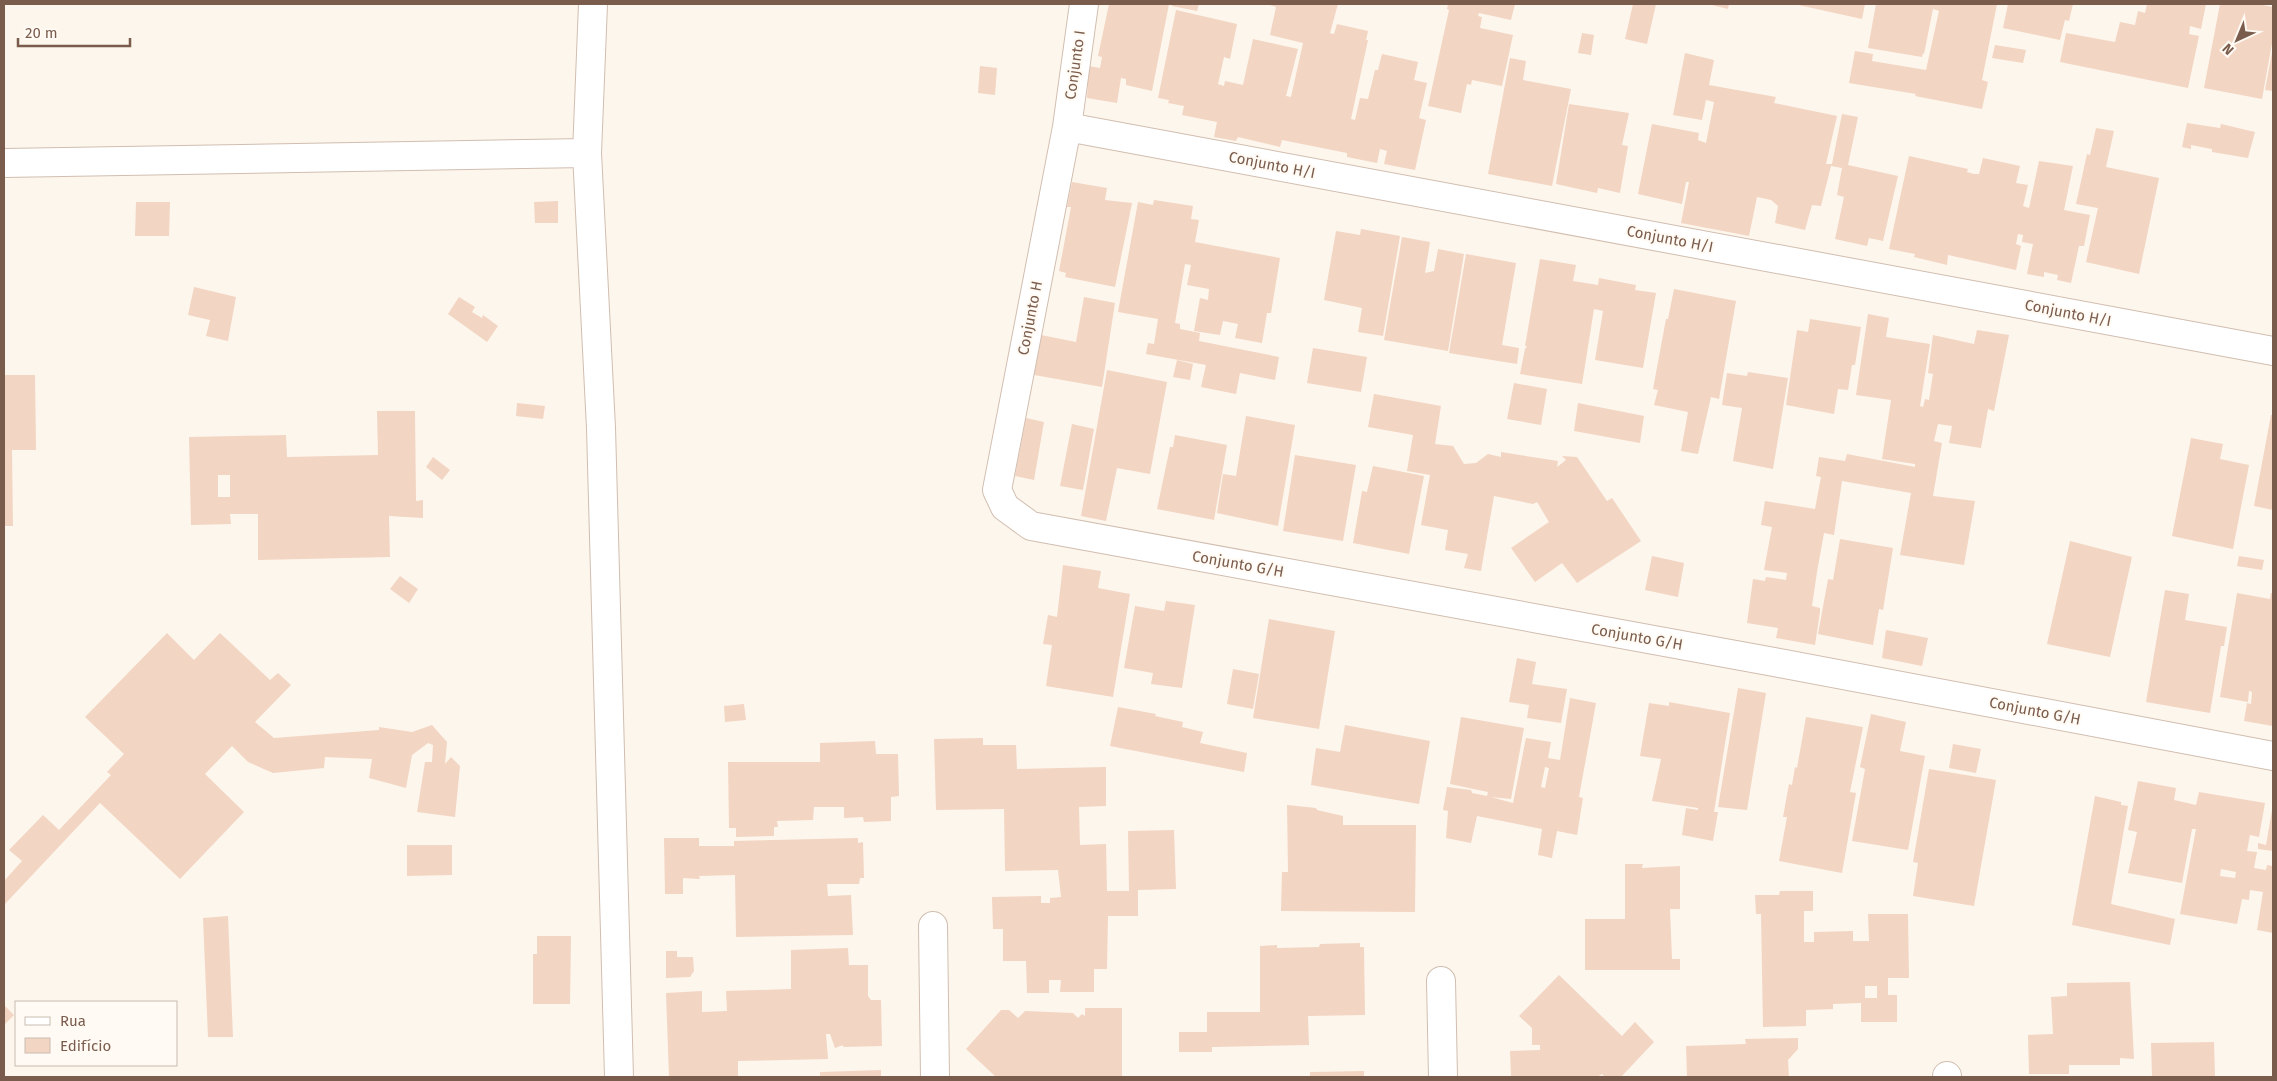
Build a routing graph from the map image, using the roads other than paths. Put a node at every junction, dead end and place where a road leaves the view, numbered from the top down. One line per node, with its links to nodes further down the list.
1 (593, 4): 4 (street)
2 (1084, 4): 3 (street, Conjunto I)
3 (1067, 127): 6 (street, Conjunto H/I); 7 (street, Conjunto H)
4 (587, 154): 5 (street); 11 (street)
5 (4, 164)
6 (2273, 351)
7 (1006, 507): 8 (street, Conjunto G/H)
8 (2273, 756)
9 (933, 926): 12 (street)
10 (1441, 981): 13 (street)
11 (619, 1077)
12 (935, 1077)
13 (1443, 1077)

